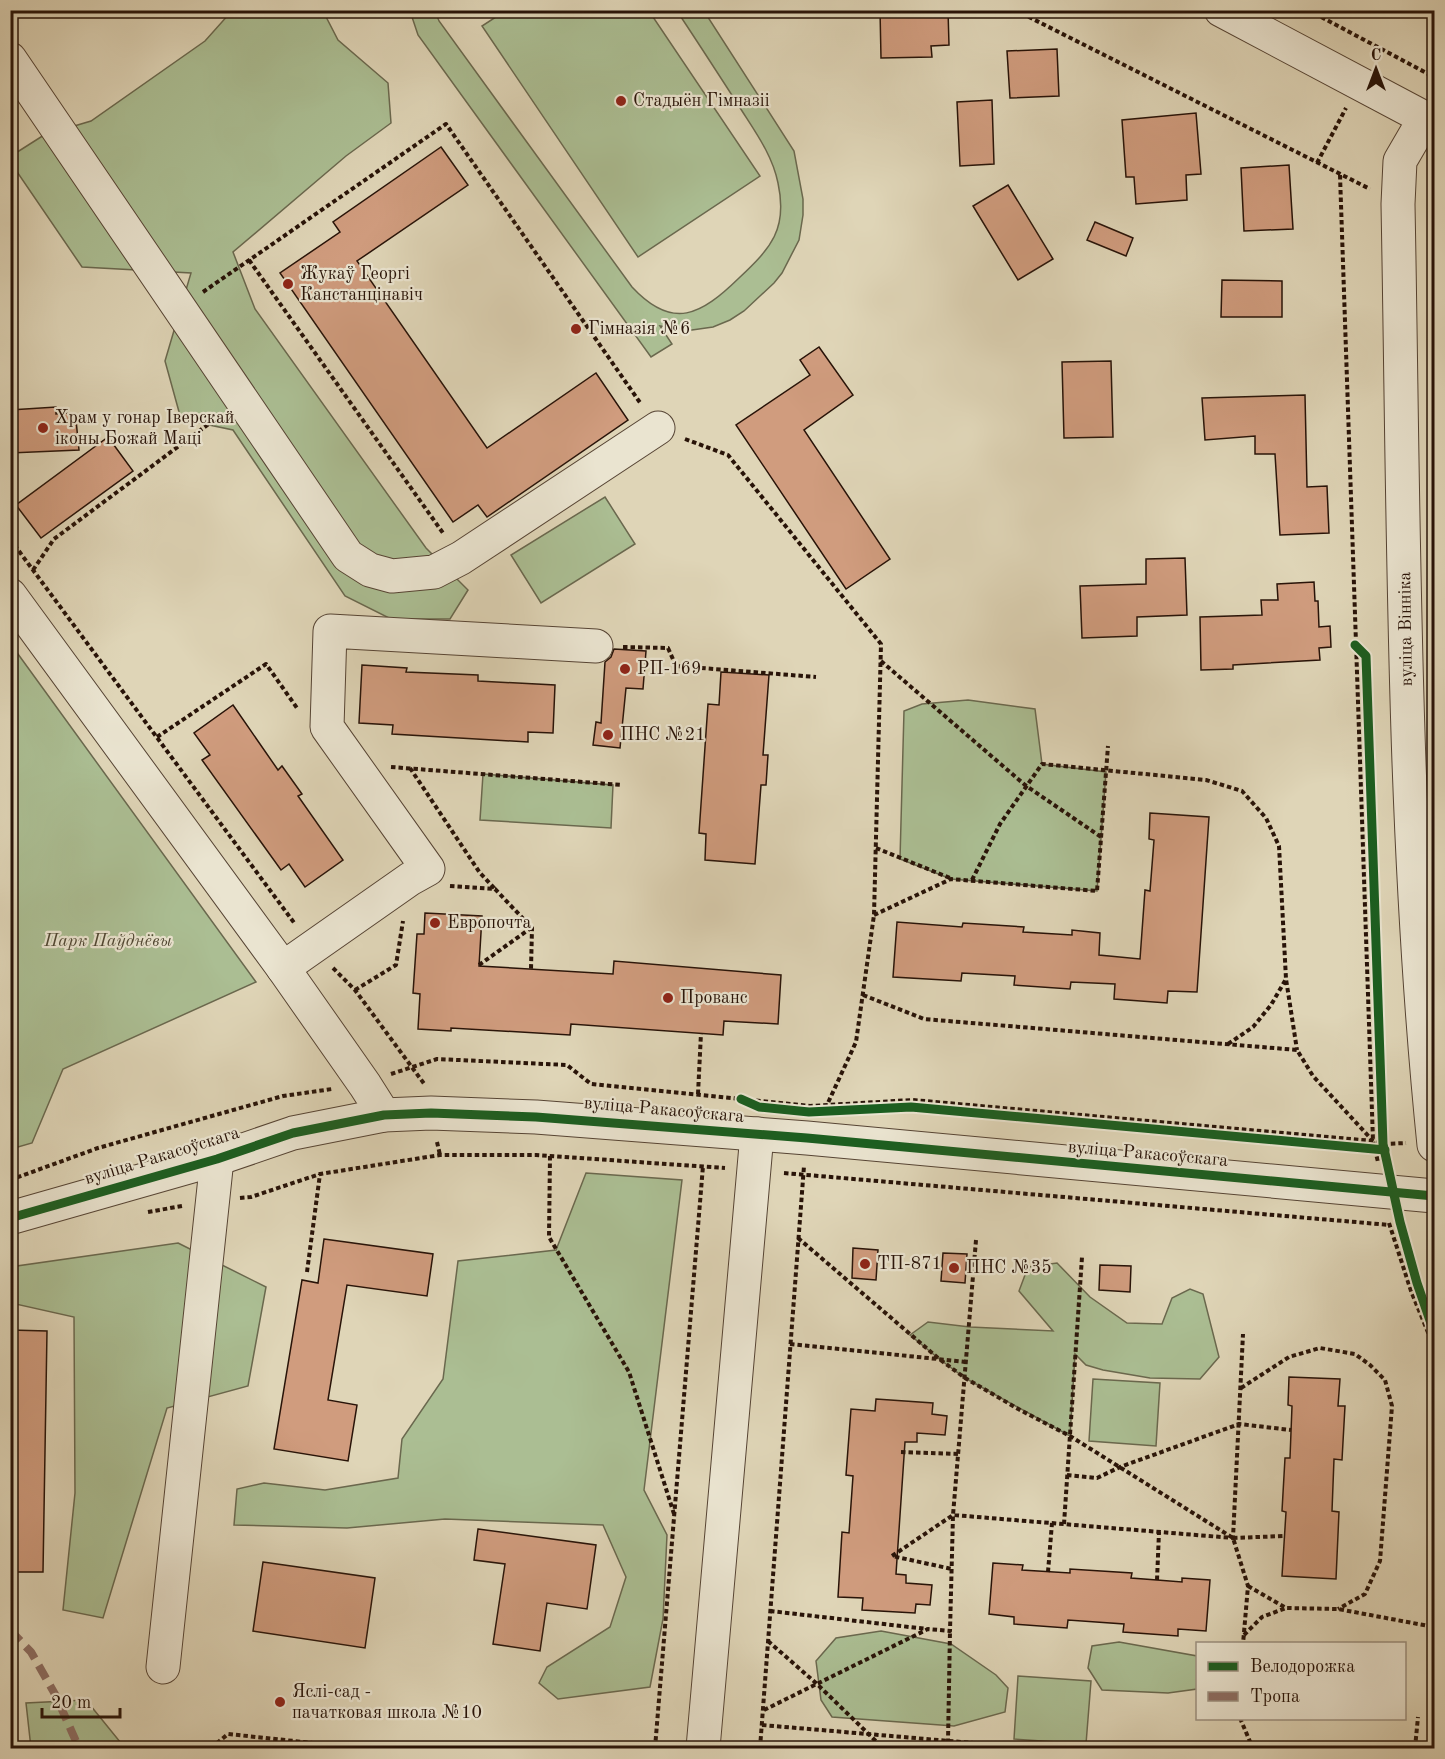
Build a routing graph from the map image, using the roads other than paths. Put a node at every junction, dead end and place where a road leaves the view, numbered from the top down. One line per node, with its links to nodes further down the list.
1 (1221, 10): 3 (street)
2 (10, 59): 4 (street)
3 (1430, 121): 10 (street, вуліца Вінніка)
4 (658, 428)
5 (10, 595): 7 (street)
6 (596, 646): 7 (street)
7 (283, 968): 8 (street)
8 (384, 1115): 9 (street, вуліца Ракасоўскага); 11 (street, вуліца Ракасоўскага)
9 (757, 1134): 12 (street, вуліца Ракасоўскага); 15 (street)
10 (1434, 1143)
11 (217, 1159): 13 (street, вуліца Ракасоўскага); 14 (street)
12 (1434, 1196)
13 (10, 1218)
14 (163, 1667)
15 (703, 1749)

